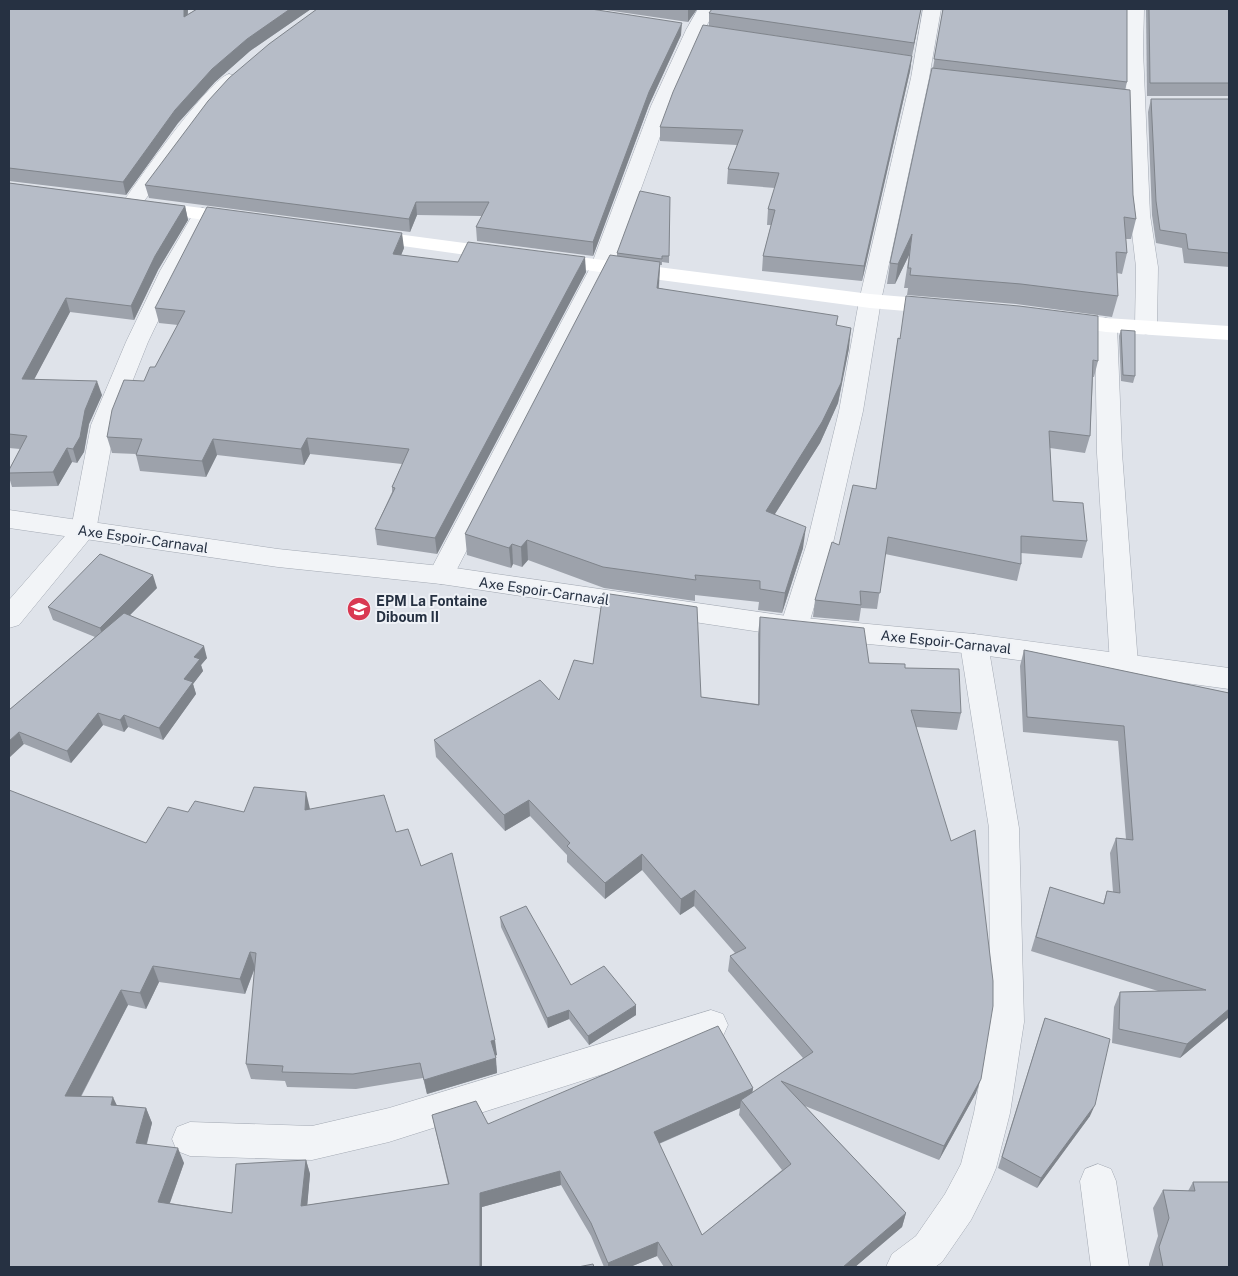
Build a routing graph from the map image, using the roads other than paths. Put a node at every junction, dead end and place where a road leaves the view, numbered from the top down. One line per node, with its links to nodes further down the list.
1 (707, 9): 4 (street)
2 (932, 9): 12 (street)
3 (1135, 9): 16 (street)
4 (685, 29): 5 (street); 11 (street)
5 (714, 33)
6 (244, 68): 7 (street)
7 (123, 203): 8 (main road)
8 (203, 214): 9 (main road); 19 (street)
9 (260, 222)
10 (345, 233): 11 (main road)
11 (602, 266): 12 (main road); 20 (street)
12 (870, 301): 13 (main road); 22 (street)
13 (958, 308)
14 (1043, 317): 15 (main road)
15 (1106, 325): 16 (main road); 24 (street)
16 (1146, 327): 17 (main road)
17 (1229, 333)
18 (9, 519): 19 (street, Axe Espoir-Carnaval)
19 (83, 530): 20 (street, Axe Espoir-Carnaval); 21 (street)
20 (441, 575): 22 (street, Axe Espoir-Carnaval)
21 (9, 618)
22 (794, 627): 23 (street, Axe Espoir-Carnaval)
23 (974, 644): 24 (street, Axe Espoir-Carnaval); 29 (street)
24 (1124, 664): 25 (street, Axe Espoir-Carnaval)
25 (1229, 679)
26 (711, 1025): 27 (street)
27 (190, 1139)
28 (1098, 1181): 30 (street)
29 (905, 1267)
30 (1110, 1267)

